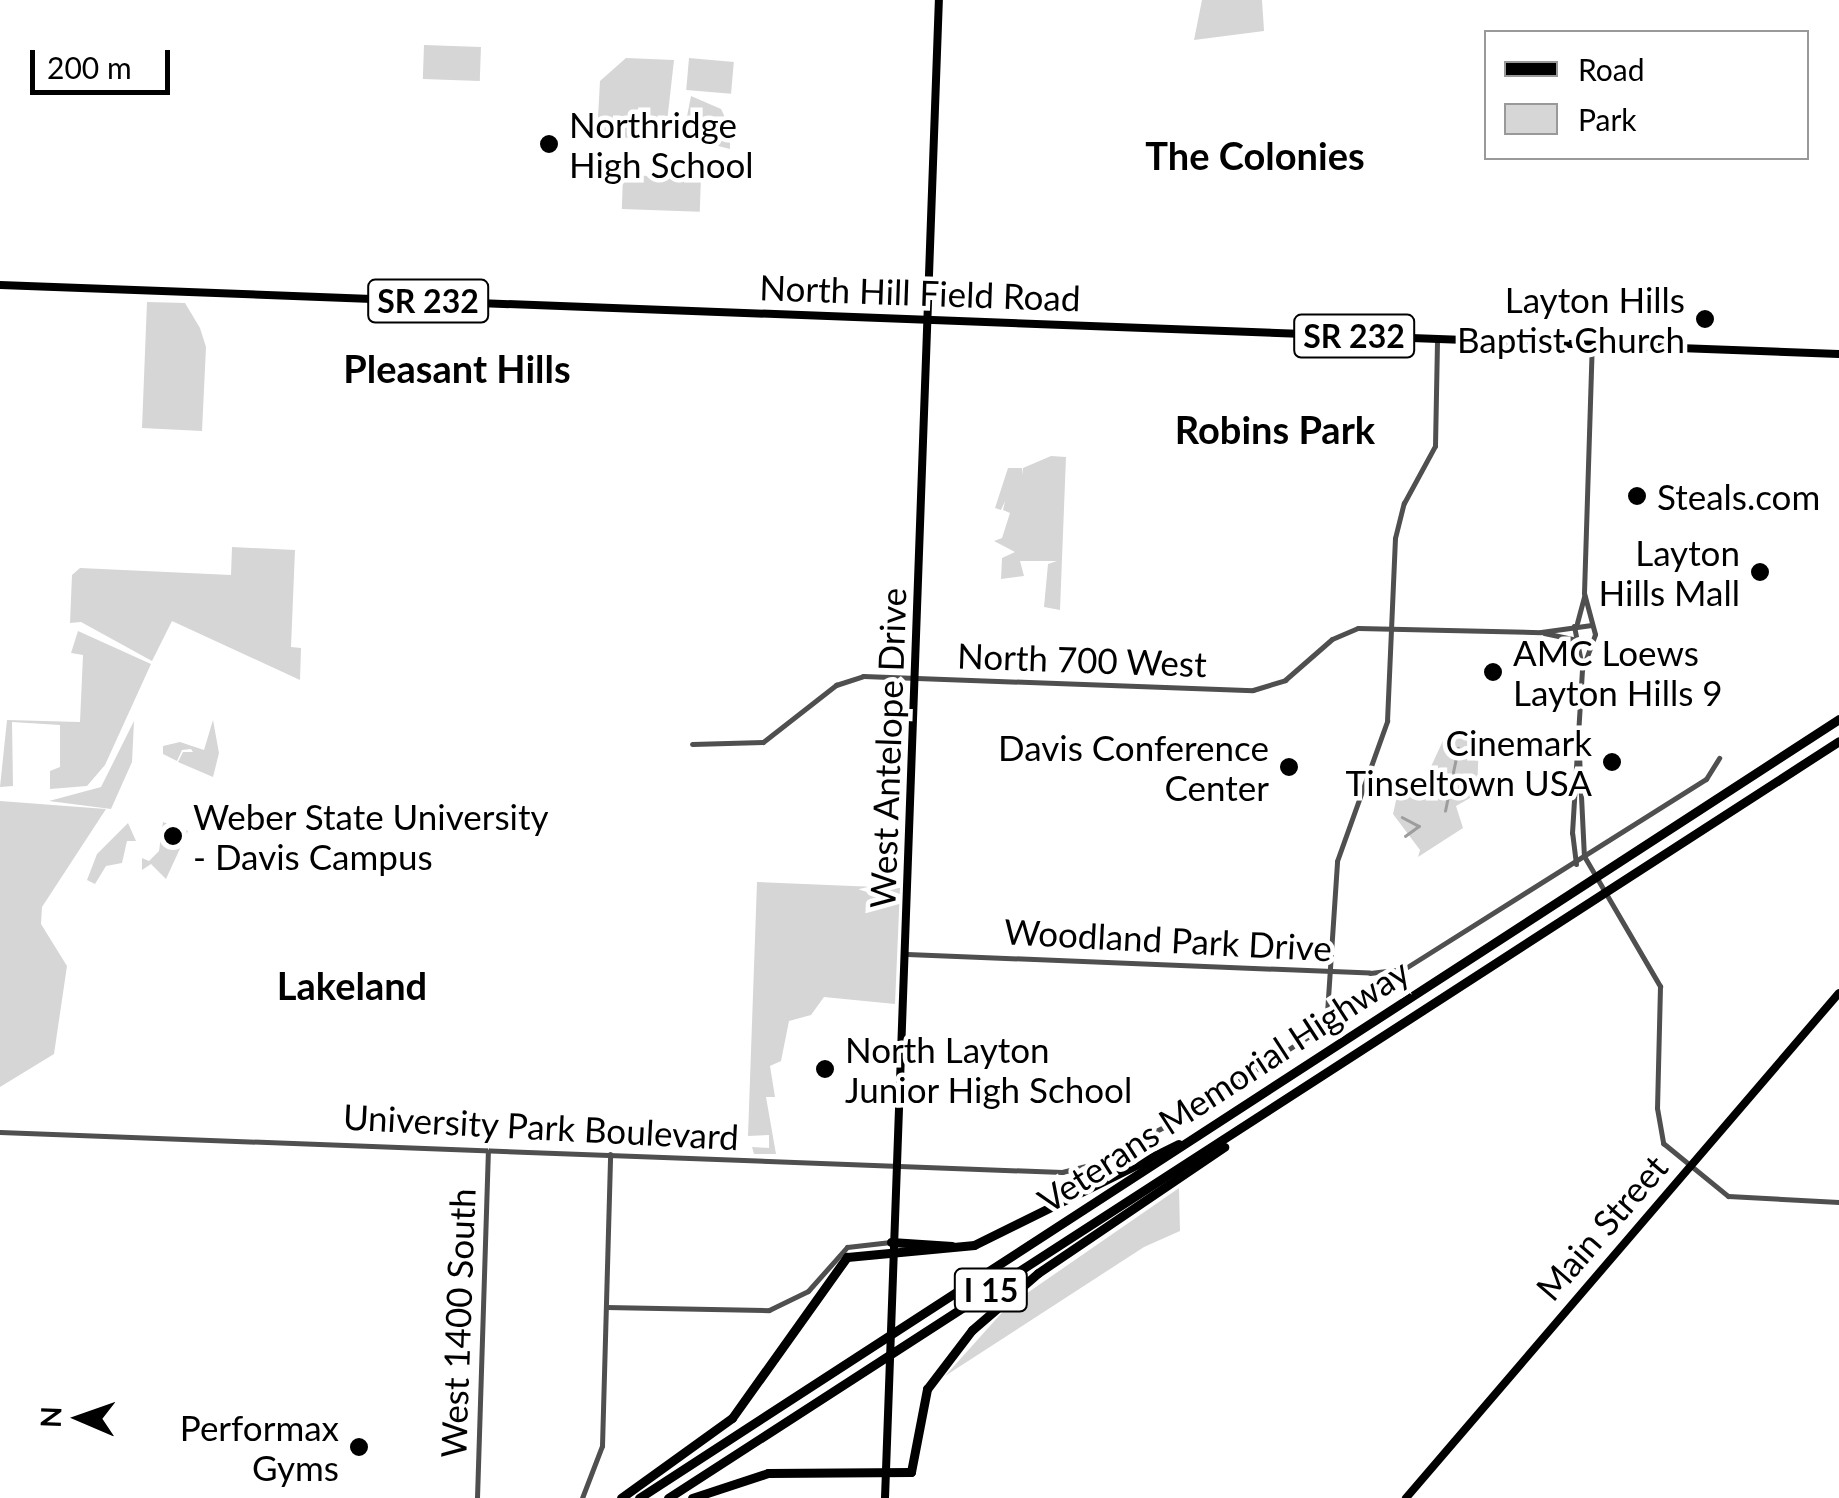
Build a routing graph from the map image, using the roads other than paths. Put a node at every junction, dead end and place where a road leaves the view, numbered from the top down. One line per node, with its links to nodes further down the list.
1 (940, 0): 3 (main road, West Antelope Drive)
2 (0, 285): 3 (main road, North Hill Field Road / SR 232)
3 (929, 320): 4 (main road, North Hill Field Road / SR 232); 15 (main road, West Antelope Drive)
4 (1437, 339): 5 (main road, North Hill Field Road / SR 232); 10 (street)
5 (1592, 345): 6 (main road, North Hill Field Road / SR 232); 7 (street)
6 (1839, 354)
7 (1584, 593): 8 (street); 9 (street)
8 (1575, 625): 9 (street); 11 (street); 12 (street)
9 (1592, 625): 13 (street)
10 (1392, 627): 11 (street, North 700 West); 15 (street, North 700 West); 23 (street)
11 (1541, 632): 12 (street)
12 (1573, 641): 13 (street); 14 (street)
13 (1592, 643): 14 (street)
14 (1582, 670): 19 (street)
15 (917, 678): 18 (street, North 700 West); 22 (main road, West Antelope Drive)
16 (1839, 719): 27 (highway, Veterans Memorial Highway / I 15)
17 (1839, 741): 25 (highway, Veterans Memorial Highway / I 15)
18 (692, 744)
19 (1579, 755): 21 (street); 31 (street)
20 (1719, 758): 21 (street, Woodland Park Drive)
21 (1576, 864): 23 (street, Woodland Park Drive)
22 (908, 954): 23 (street, Woodland Park Drive); 30 (main road, West Antelope Drive)
23 (1330, 972): 30 (street, University Park Boulevard)
24 (1839, 993): 31 (main road, Main Street)
25 (1314, 1082): 35 (highway); 40 (highway, Veterans Memorial Highway / I 15)
26 (0, 1132): 28 (street, University Park Boulevard)
27 (1195, 1138): 33 (highway); 39 (highway, Veterans Memorial Highway / I 15)
28 (488, 1150): 29 (street, University Park Boulevard); 36 (street, West 1400 South)
29 (610, 1154): 30 (street, University Park Boulevard); 34 (street)
30 (894, 1166): 33 (main road, West Antelope Drive)
31 (1689, 1167): 32 (street); 43 (main road, Main Street)
32 (1839, 1202)
33 (891, 1247): 34 (street); 35 (main road, West Antelope Drive); 38 (highway)
34 (606, 1307): 37 (street)
35 (886, 1475): 41 (highway); 42 (main road, West Antelope Drive)
36 (477, 1498)
37 (582, 1498)
38 (621, 1498)
39 (639, 1498)
40 (668, 1498)
41 (692, 1498)
42 (885, 1498)
43 (1406, 1498)

